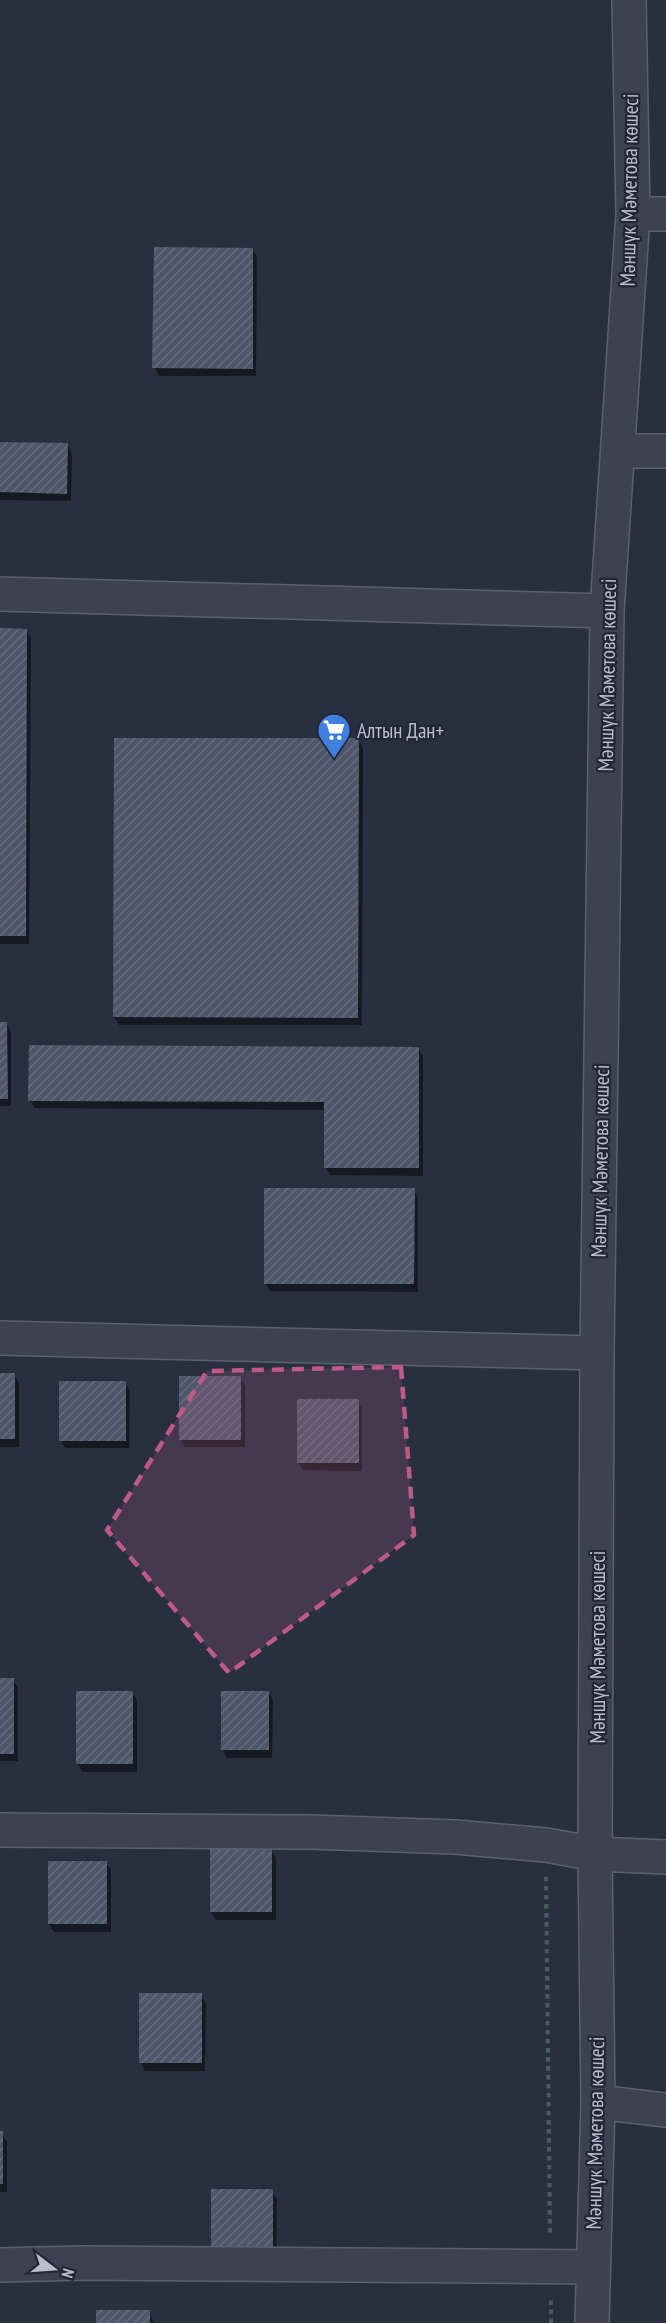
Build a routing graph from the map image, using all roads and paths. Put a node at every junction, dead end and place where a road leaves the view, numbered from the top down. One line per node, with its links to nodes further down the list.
1 (629, 0): 2 (street, Мәншүк Мәметова көшесі)
2 (633, 214): 3 (street); 4 (street, Мәншүк Мәметова көшесі)
3 (666, 214)
4 (618, 451): 5 (street); 7 (street, Мәншүк Мәметова көшесі)
5 (666, 452)
6 (0, 594): 7 (street)
7 (607, 611): 9 (street, Мәншүк Мәметова көшесі)
8 (0, 1338): 9 (street)
9 (597, 1353): 12 (street, Мәншүк Мәметова көшесі)
10 (0, 1830): 11 (street)
11 (546, 1845): 12 (street); 17 (path)
12 (595, 1854): 13 (street); 14 (street, Мәншүк Мәметова көшесі)
13 (666, 1857)
14 (598, 2102): 15 (street); 18 (street, Мәншүк Мәметова көшесі)
15 (666, 2110)
16 (0, 2265): 17 (street)
17 (551, 2265): 18 (street); 19 (path)
18 (593, 2267): 20 (street, Мәншүк Мәметова көшесі)
19 (551, 2323)
20 (592, 2323)

